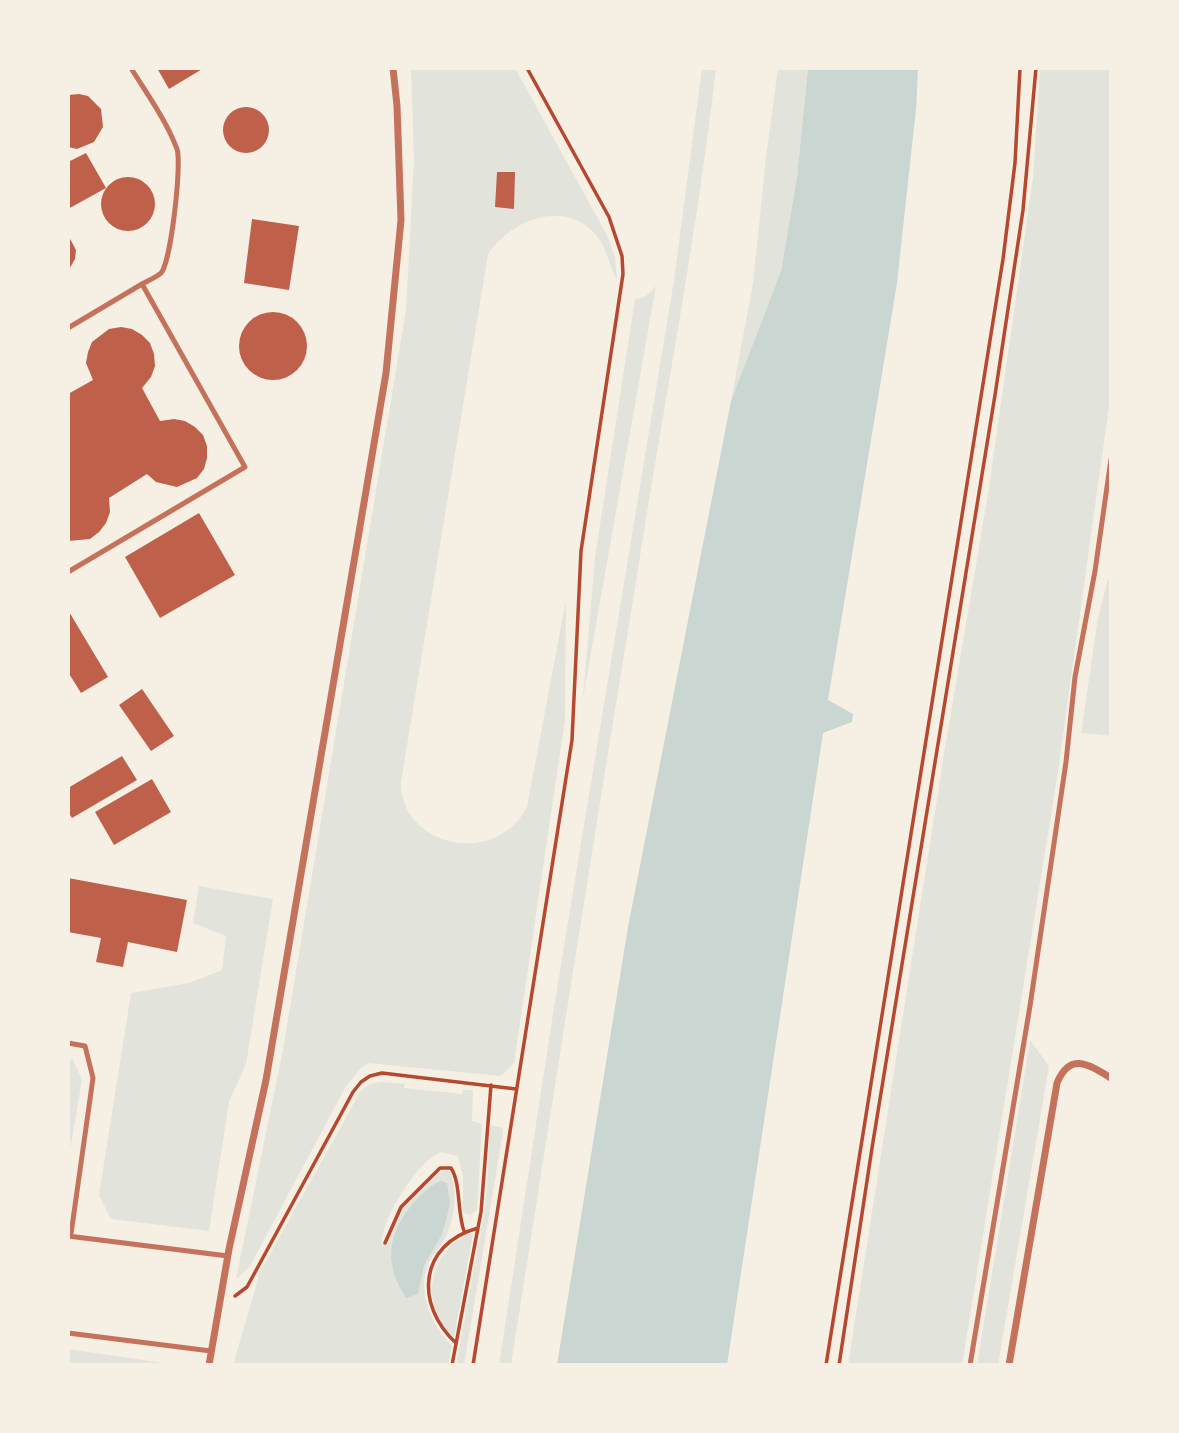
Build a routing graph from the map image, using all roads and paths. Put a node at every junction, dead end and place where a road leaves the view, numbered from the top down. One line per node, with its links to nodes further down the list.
1 (131, 68): 6 (lane)
2 (393, 68): 18 (street)
3 (527, 68): 13 (path)
4 (1020, 68): 26 (path)
5 (1036, 68): 27 (path)
6 (142, 284): 7 (lane); 9 (lane)
7 (68, 328)
8 (1111, 460): 28 (lane)
9 (68, 572)
10 (68, 1043): 16 (lane)
11 (1111, 1078): 29 (street)
12 (491, 1085): 13 (path); 14 (path); 19 (path)
13 (516, 1089): 25 (path)
14 (478, 1227): 15 (path); 21 (path)
15 (464, 1231): 17 (path); 21 (path)
16 (69, 1235): 18 (lane)
17 (384, 1243)
18 (228, 1256): 19 (street)
19 (218, 1310): 22 (street)
20 (68, 1333): 22 (lane)
21 (456, 1344): 24 (path)
22 (211, 1351): 23 (street)
23 (209, 1365)
24 (452, 1365)
25 (472, 1365)
26 (826, 1365)
27 (839, 1365)
28 (970, 1365)
29 (1009, 1365)

